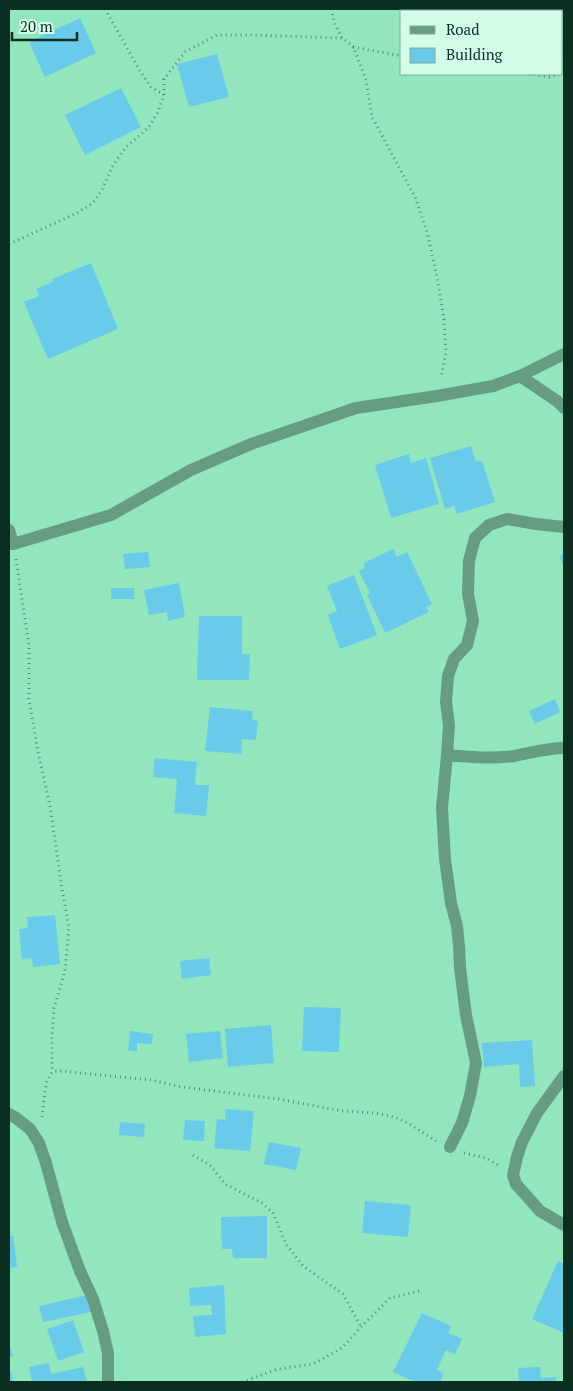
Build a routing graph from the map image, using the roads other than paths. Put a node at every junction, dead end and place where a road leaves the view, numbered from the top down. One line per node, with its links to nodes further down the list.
1 (564, 354): 2 (street)
2 (520, 376): 3 (street); 6 (street)
3 (564, 408)
4 (564, 526): 8 (street)
5 (9, 530): 6 (street)
6 (11, 544)
7 (564, 748): 8 (street)
8 (446, 754): 11 (street)
9 (564, 1076): 12 (street)
10 (9, 1114): 13 (street)
11 (450, 1148)
12 (564, 1225)
13 (108, 1382)

